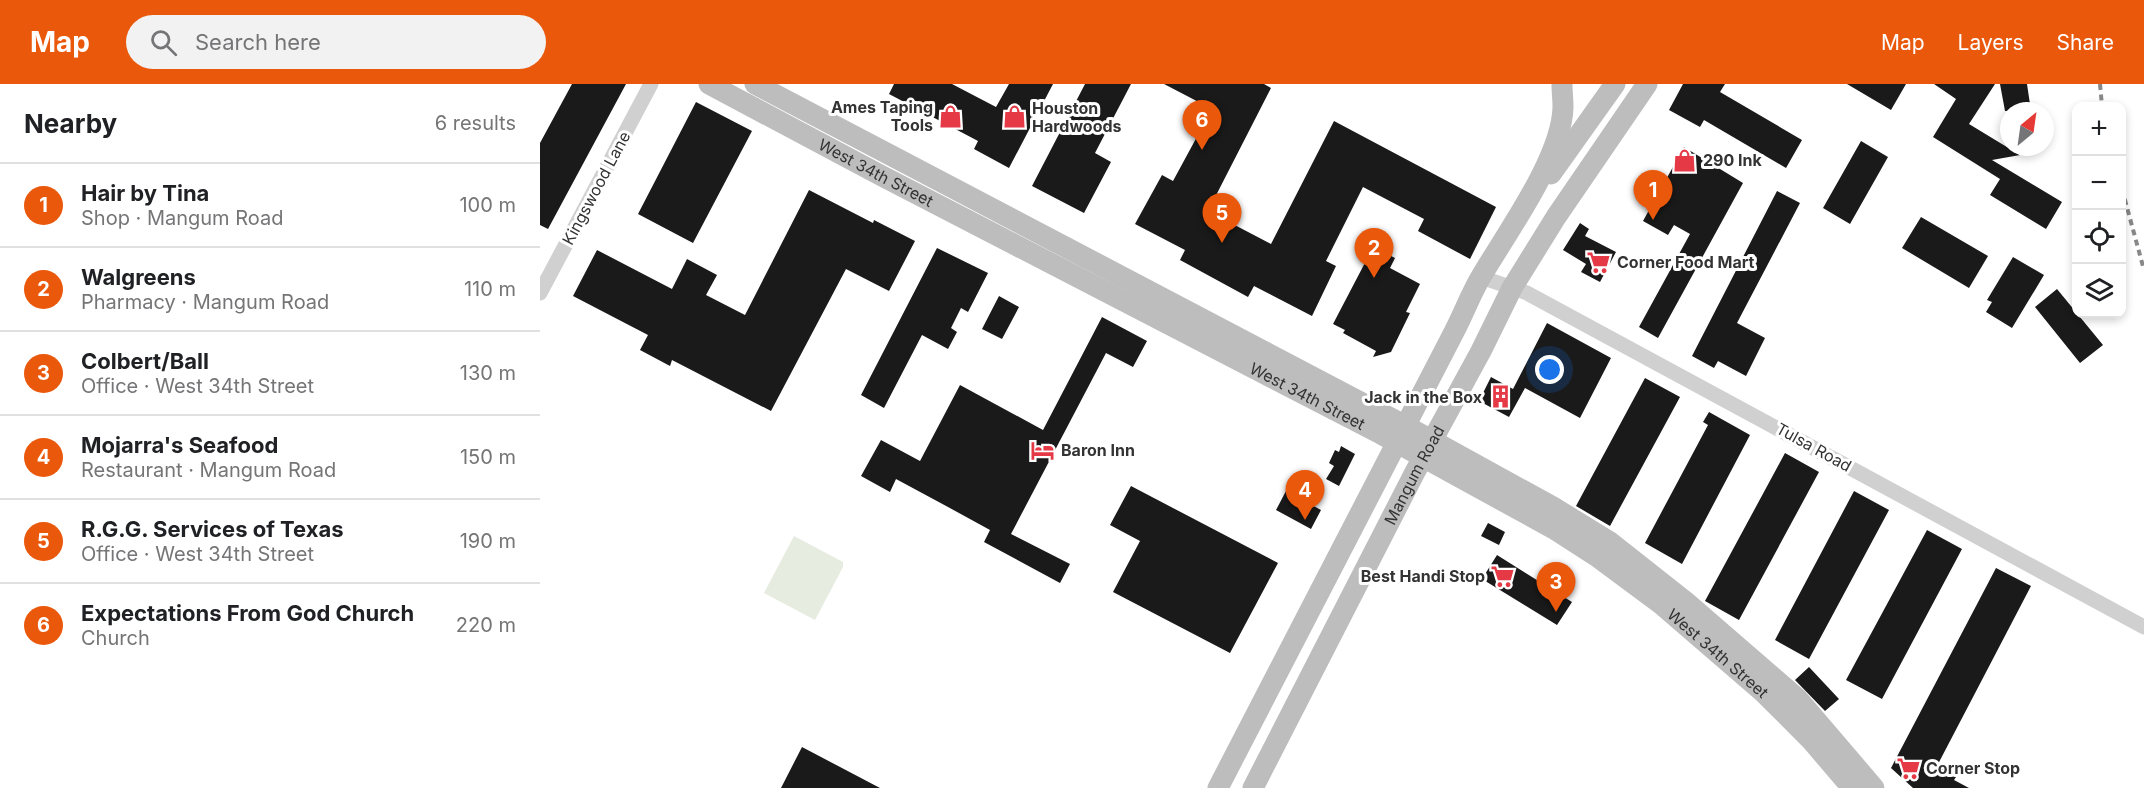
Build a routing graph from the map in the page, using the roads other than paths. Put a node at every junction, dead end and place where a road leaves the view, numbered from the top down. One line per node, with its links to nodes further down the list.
1 (651, 84): 12 (street, Kingswood Lane)
2 (709, 84): 9 (main road, West 34th Street)
3 (755, 84): 7 (main road, West 34th Street)
4 (1562, 84): 8 (main road, Mangum Road)
5 (1616, 84): 8 (main road, Mangum Road)
6 (1641, 86): 11 (main road, Mangum Road)
7 (953, 188): 9 (main road); 13 (main road, West 34th Street)
8 (1527, 202): 10 (main road, Mangum Road)
9 (942, 207): 13 (main road, West 34th Street)
10 (1481, 277): 11 (street, Tulsa Road); 13 (main road, Mangum Road)
11 (1512, 288): 14 (main road, Mangum Road); 17 (street, Tulsa Road)
12 (540, 293)
13 (1402, 434): 14 (main road, West 34th Street); 16 (main road, Mangum Road)
14 (1428, 449): 15 (main road, West 34th Street); 18 (main road, Mangum Road)
15 (1605, 550): 21 (main road, West 34th Street); 22 (main road, West 34th Street)
16 (1305, 619): 18 (main road); 19 (main road, Mangum Road)
17 (2144, 627)
18 (1332, 634): 20 (main road, Mangum Road)
19 (1218, 788)
20 (1253, 788)
21 (1852, 788)
22 (1874, 788)

